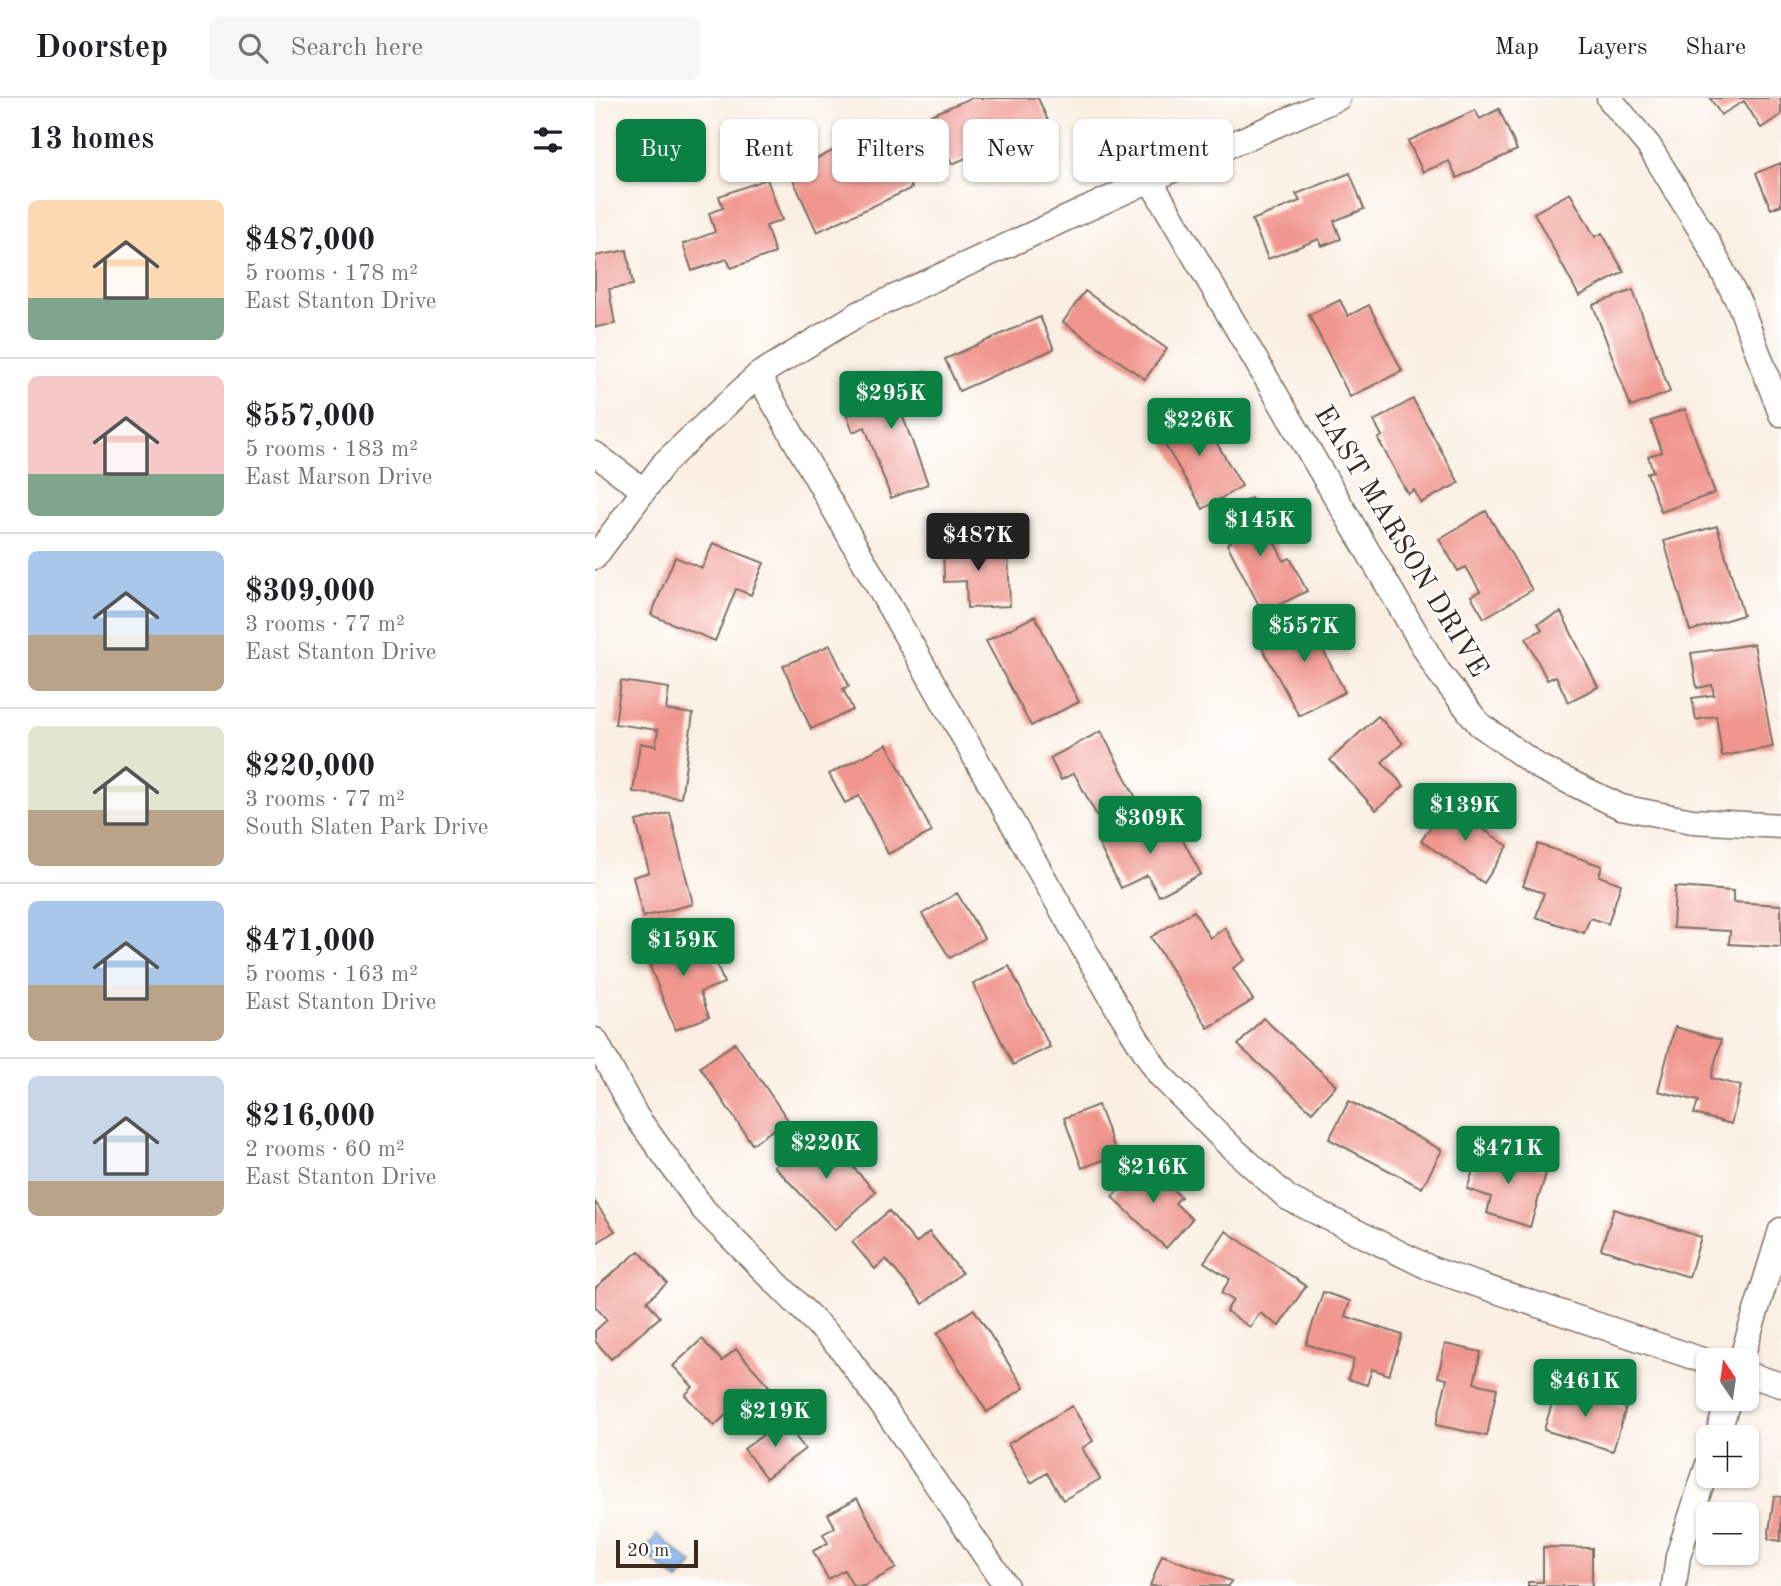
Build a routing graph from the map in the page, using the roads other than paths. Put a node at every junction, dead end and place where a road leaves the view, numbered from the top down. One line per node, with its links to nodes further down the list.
1 (1338, 98): 3 (street)
2 (1609, 98): 7 (street)
3 (1233, 144)
4 (1146, 182): 6 (street)
5 (1151, 182): 11 (street, EAST MARSON DRIVE)
6 (758, 375): 9 (street); 15 (street)
7 (1781, 414)
8 (595, 454): 9 (street)
9 (643, 491): 10 (street)
10 (595, 557)
11 (1781, 826)
12 (595, 1040): 19 (street)
13 (1781, 1230): 14 (street)
14 (1745, 1348)
15 (1696, 1358)
16 (1759, 1378): 17 (street)
17 (1781, 1385)
18 (1700, 1488): 20 (street)
19 (1006, 1586)
20 (1674, 1586)

